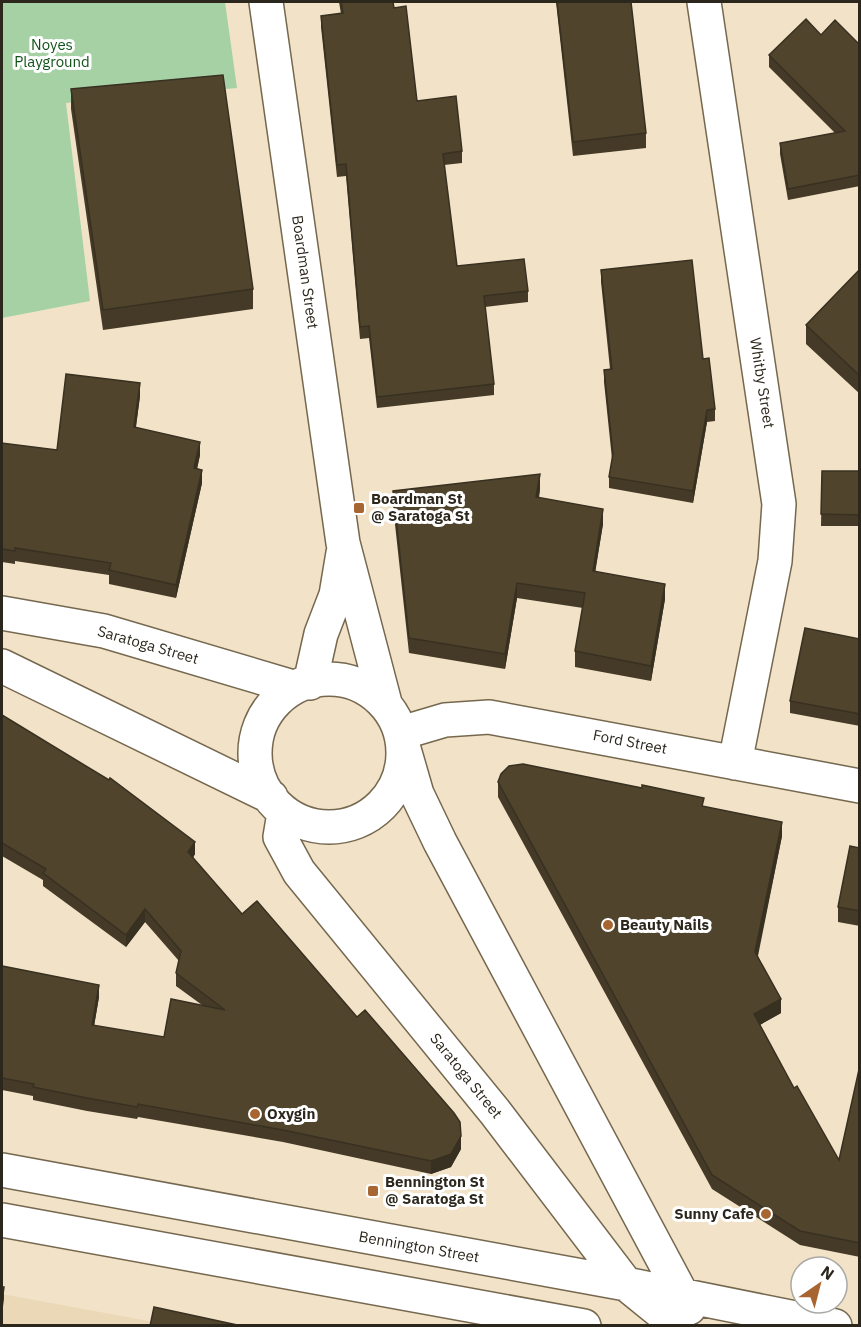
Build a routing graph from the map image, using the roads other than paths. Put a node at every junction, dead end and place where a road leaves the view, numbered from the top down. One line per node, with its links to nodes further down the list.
1 (267, 2): 3 (main road, Boardman Street)
2 (704, 2): 9 (main road, Whitby Street)
3 (344, 543): 6 (main road, Boardman Street); 7 (main road, Boardman Street)
4 (2, 612): 6 (main road, Saratoga Street)
5 (2, 666): 11 (main road)
6 (301, 685): 7 (main road); 11 (main road)
7 (384, 703): 8 (main road)
8 (402, 741): 9 (main road, Ford Street); 11 (main road); 15 (main road, Saratoga Street)
9 (735, 763): 10 (main road, Ford Street)
10 (860, 786)
11 (278, 805): 14 (main road, Saratoga Street)
12 (2, 1170): 14 (main road, Bennington Street)
13 (2, 1220): 16 (main road)
14 (626, 1284): 15 (main road, Saratoga Street)
15 (680, 1310): 17 (main road, Saratoga Street); 18 (main road)
16 (584, 1326)
17 (699, 1326)
18 (835, 1326)

